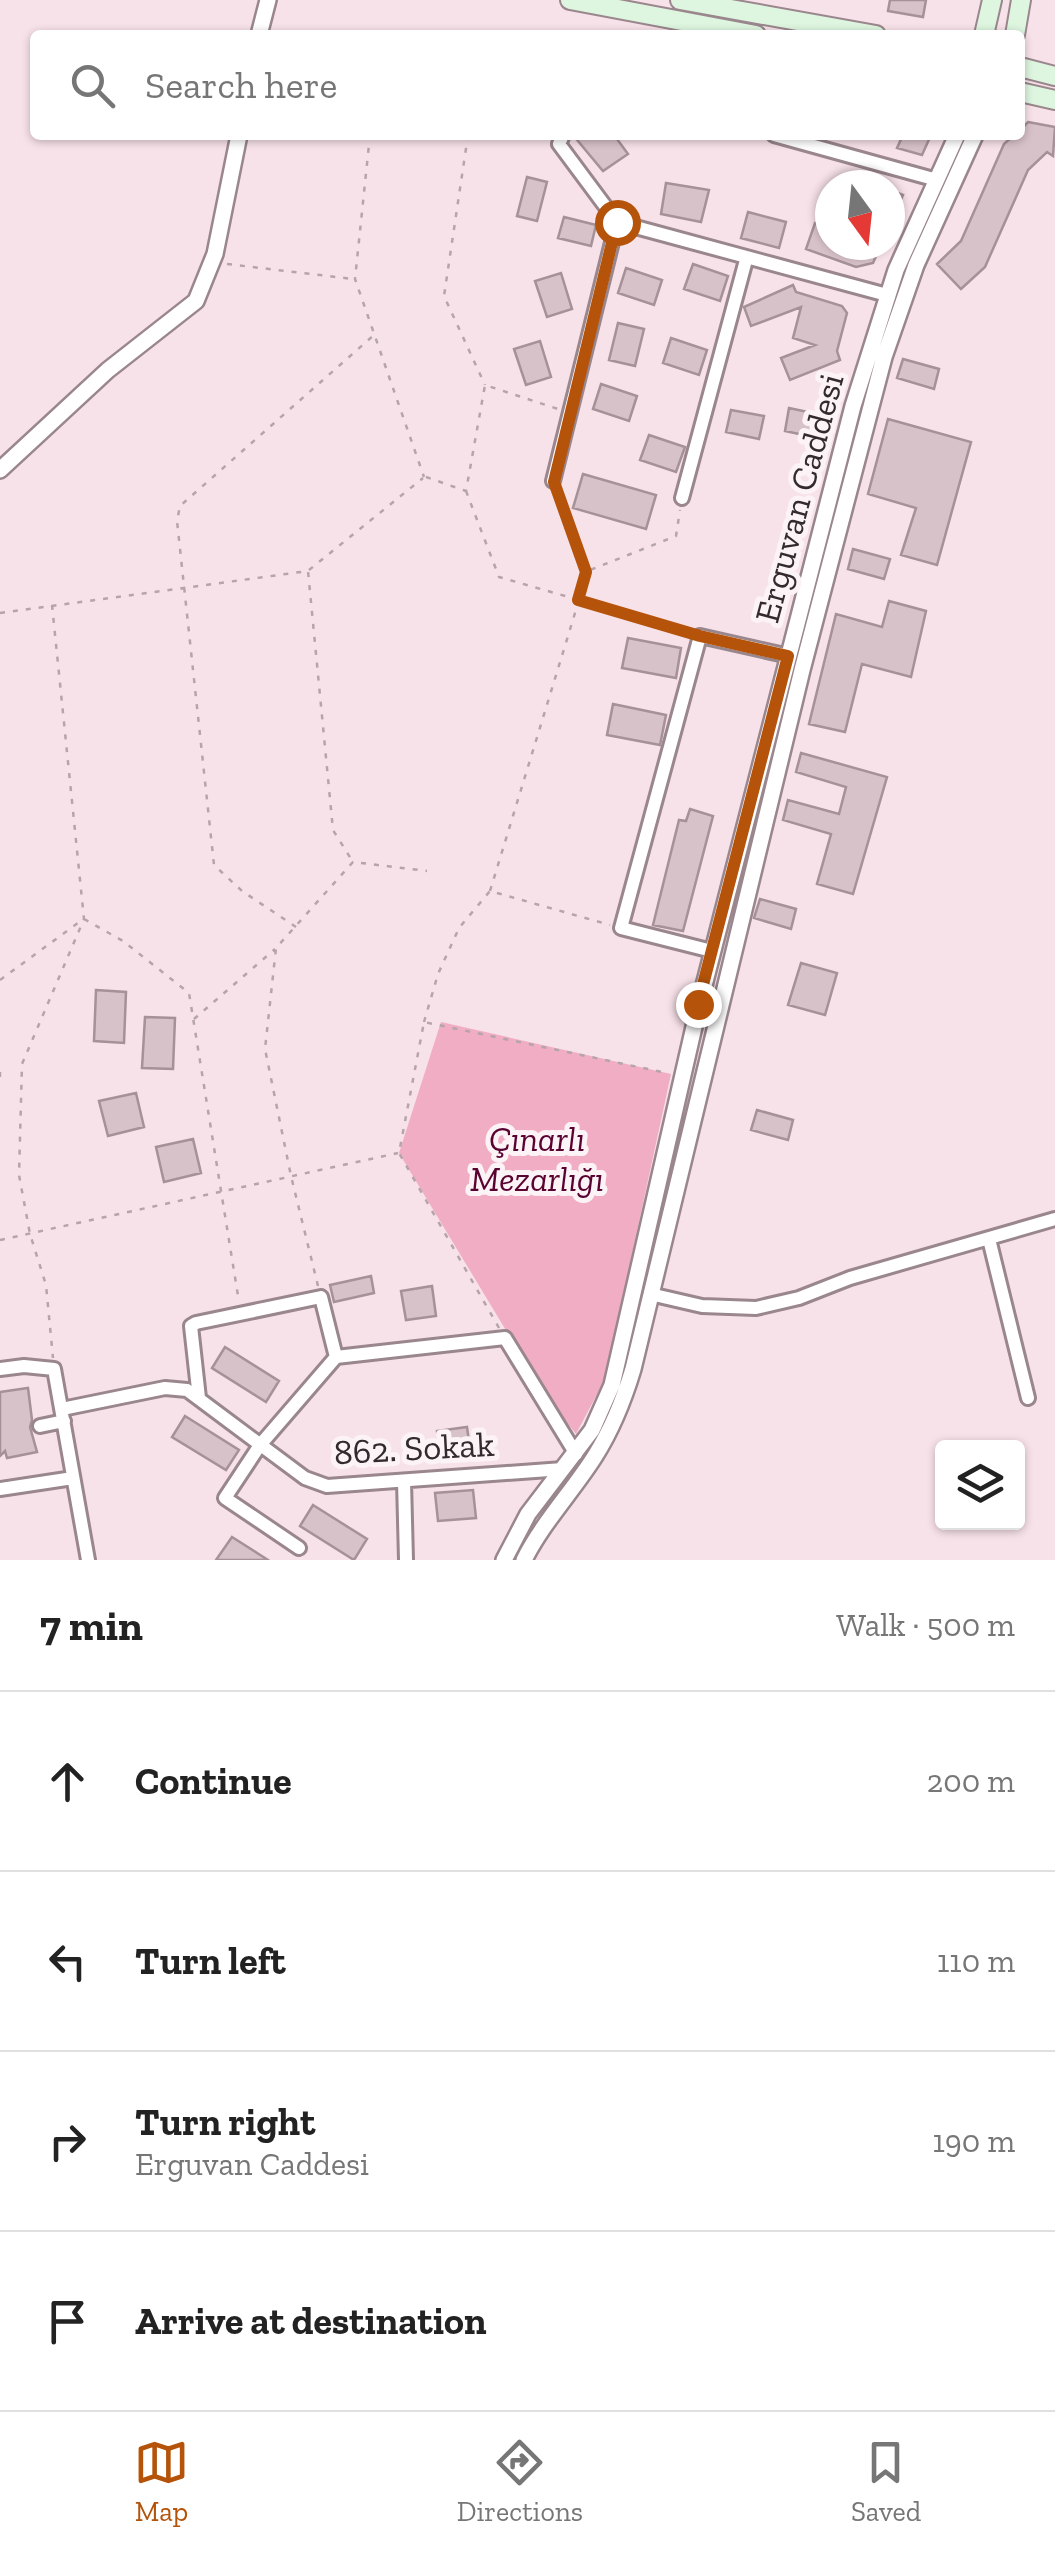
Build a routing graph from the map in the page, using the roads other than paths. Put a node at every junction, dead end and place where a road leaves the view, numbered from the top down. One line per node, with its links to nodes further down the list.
1 (271, 0): 8 (street)
2 (570, 0): 7 (main road)
3 (680, 0): 6 (main road)
4 (992, 0): 12 (main road)
5 (1021, 0): 13 (main road)
6 (717, 3): 11 (main road)
7 (694, 23): 9 (street); 10 (main road)
8 (261, 28)
9 (684, 30)
10 (730, 30)
11 (851, 30)
12 (985, 30)
13 (1016, 30)
14 (1025, 69): 15 (main road)
15 (1055, 76)
16 (1025, 93): 17 (main road)
17 (1055, 100)
18 (238, 140): 27 (street)
19 (560, 140): 24 (street)
20 (792, 140): 23 (street)
21 (955, 140): 23 (street, Erguvan Caddesi)
22 (972, 140): 34 (street)
23 (936, 180): 26 (street, Erguvan Caddesi)
24 (617, 222): 25 (street); 28 (street)
25 (746, 260): 26 (street); 29 (street)
26 (887, 295): 30 (street, Erguvan Caddesi)
27 (0, 470)
28 (554, 482)
29 (682, 498)
30 (788, 656): 31 (street, Erguvan Caddesi); 31 (street)
31 (712, 951): 42 (street, Erguvan Caddesi)
32 (1055, 1219): 33 (street)
33 (989, 1239): 34 (street); 38 (street)
34 (650, 1294): 51 (street)
35 (336, 1357): 37 (street); 41 (street); 42 (street)
36 (0, 1369): 39 (street)
37 (198, 1398): 39 (street, 862. Sokak); 41 (street, 862. Sokak)
38 (1028, 1398)
39 (63, 1415): 40 (street, 862. Sokak); 44 (street)
40 (40, 1426)
41 (260, 1445): 45 (street, 862. Sokak); 47 (street)
42 (576, 1454): 43 (street, Erguvan Caddesi)
43 (563, 1469): 45 (street, 862. Sokak); 50 (street, Erguvan Caddesi)
44 (74, 1478): 46 (street); 48 (street)
45 (404, 1480): 49 (street)
46 (0, 1489)
47 (299, 1548)
48 (88, 1560)
49 (406, 1560)
50 (504, 1560)
51 (524, 1560)

